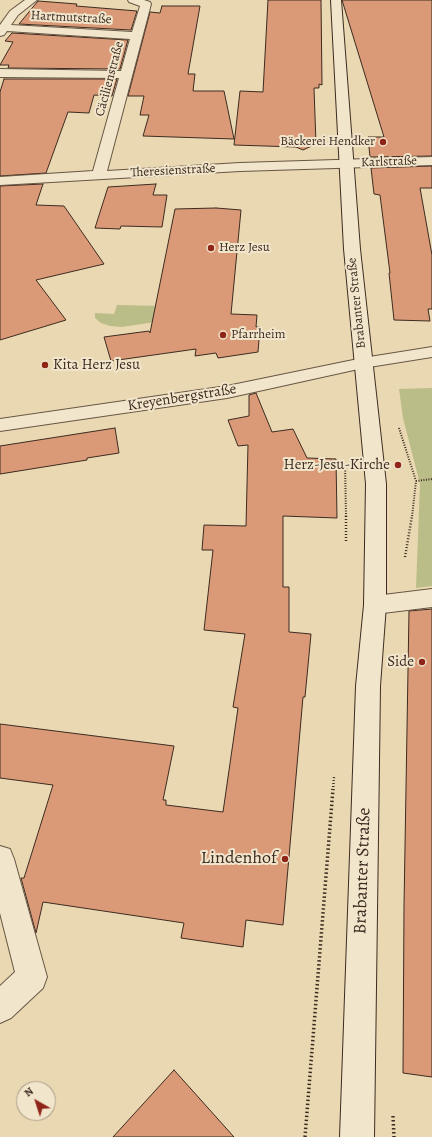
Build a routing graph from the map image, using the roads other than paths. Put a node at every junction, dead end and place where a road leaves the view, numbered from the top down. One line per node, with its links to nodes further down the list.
1 (32, 0): 5 (street, Hartmutstraße)
2 (133, 0): 7 (street, Cäcilienstraße)
3 (336, 0): 11 (street, Brabanter Straße)
4 (0, 13): 5 (street)
5 (14, 13): 6 (street, Hartmutstraße)
6 (2, 31): 7 (street, Hartmutstraße)
7 (136, 36): 9 (street, Cäcilienstraße)
8 (0, 73): 9 (street)
9 (126, 75): 12 (street, Cäcilienstraße)
10 (432, 161): 11 (street, Karlstraße)
11 (346, 164): 12 (street, Theresienstraße); 15 (street, Brabanter Straße)
12 (99, 176): 13 (street, Theresienstraße)
13 (0, 181)
14 (432, 352): 15 (street, Kreyenbergstraße)
15 (363, 363): 16 (street, Kreyenbergstraße); 18 (street, Brabanter Straße)
16 (0, 425)
17 (432, 598): 18 (street)
18 (375, 605): 21 (street, Brabanter Straße)
19 (0, 859): 20 (street)
20 (0, 1007)
21 (356, 1137)

